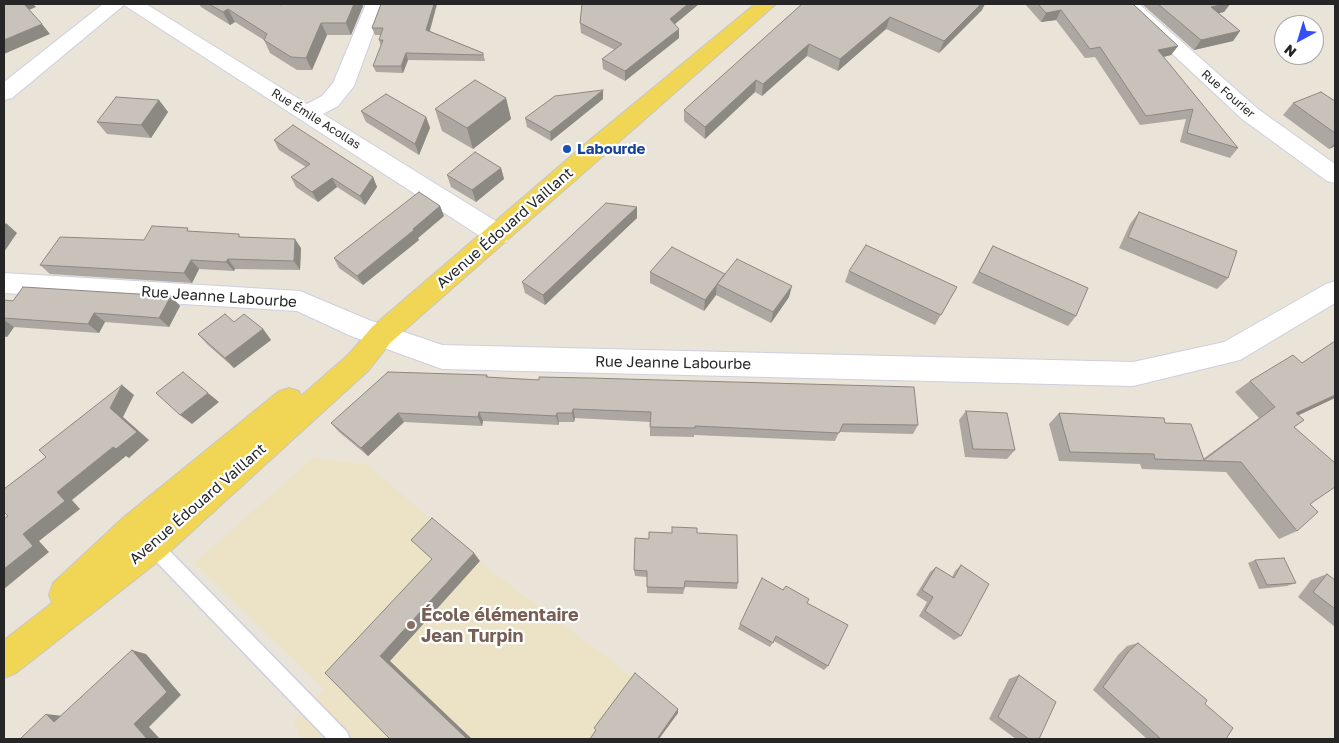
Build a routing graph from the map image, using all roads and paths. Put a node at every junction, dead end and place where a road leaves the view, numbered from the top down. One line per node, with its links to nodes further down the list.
1 (115, 4): 6 (street)
2 (133, 4): 7 (street, Rue Émile Acollas)
3 (375, 4): 7 (street)
4 (766, 4): 9 (main road, Avenue Édouard Vaillant)
5 (1128, 4): 8 (street, Rue Fourier)
6 (4, 92)
7 (307, 114): 9 (street, Rue Émile Acollas)
8 (1335, 175)
9 (498, 235): 12 (main road, Avenue Édouard Vaillant)
10 (4, 283): 12 (street, Rue Jeanne Labourbe)
11 (1335, 291): 12 (street, Rue Jeanne Labourbe)
12 (382, 335): 13 (main road, Avenue Édouard Vaillant); 14 (main road, Avenue Édouard Vaillant)
13 (153, 546): 15 (main road, Avenue Édouard Vaillant); 16 (lane)
14 (4, 652)
15 (4, 661)
16 (340, 739)

